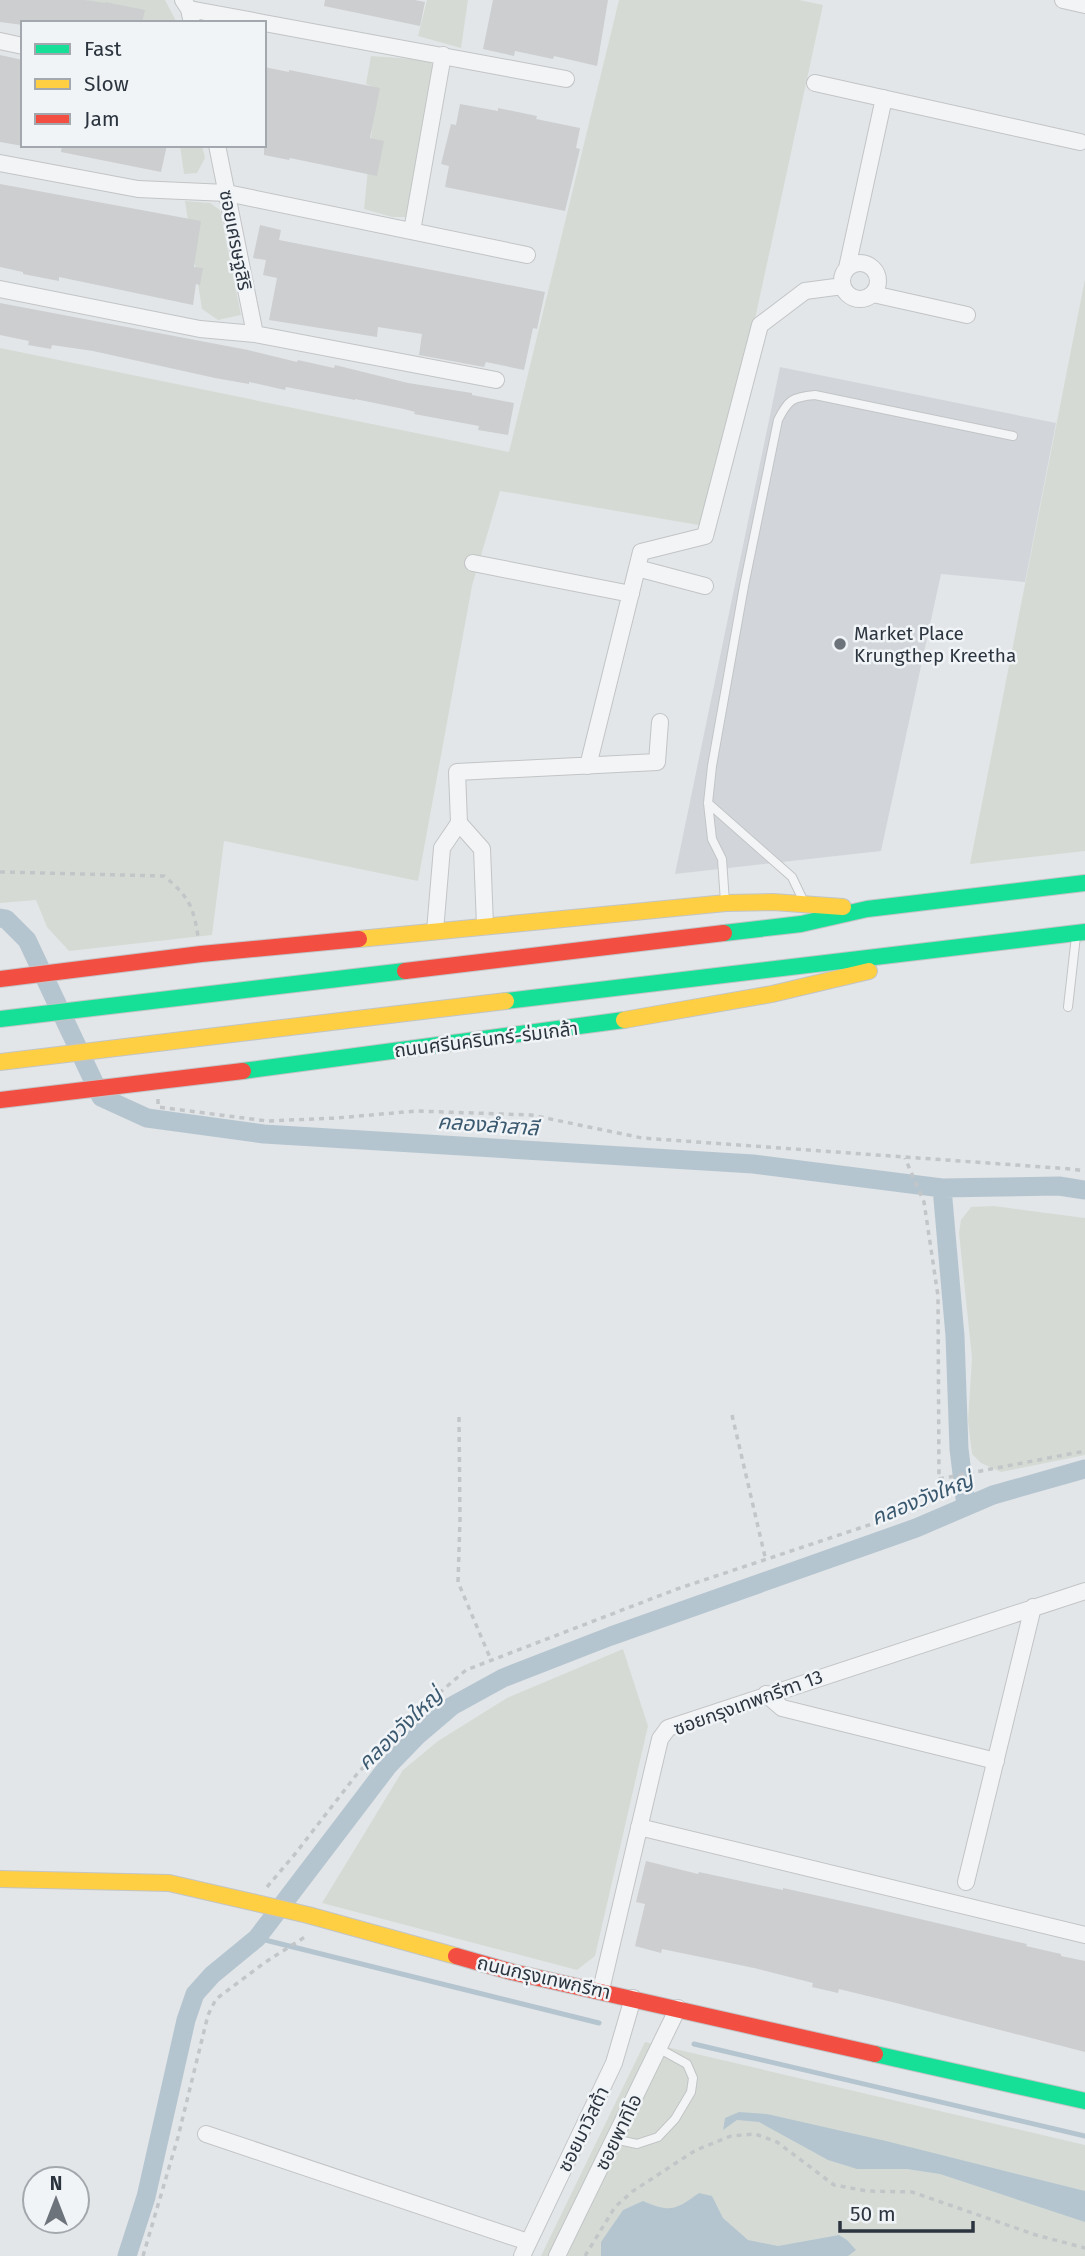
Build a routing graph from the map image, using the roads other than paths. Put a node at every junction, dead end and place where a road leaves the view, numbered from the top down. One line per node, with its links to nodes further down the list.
1 (1063, 0): 2 (street)
2 (1085, 5)
3 (188, 11): 4 (street)
4 (251, 21)
5 (266, 23): 8 (street)
6 (0, 41): 7 (street)
7 (21, 46)
8 (443, 55): 9 (street); 16 (street)
9 (566, 79)
10 (816, 83): 11 (street)
11 (884, 98): 12 (street); 18 (street)
12 (1080, 142)
13 (217, 147): 15 (street, ซอยเศรษฐสิริ)
14 (0, 163): 15 (street)
15 (227, 193): 16 (street); 23 (street, ซอยเศรษฐสิริ)
16 (412, 231): 17 (street)
17 (527, 255)
18 (847, 268): 19 (street); 21 (street)
19 (842, 285): 21 (street); 27 (street)
20 (0, 289): 23 (street)
21 (873, 294): 22 (street)
22 (967, 315)
23 (255, 334): 24 (street)
24 (496, 380)
25 (1013, 436): 32 (lane)
26 (473, 563): 29 (street)
27 (637, 568): 28 (street); 29 (street)
28 (705, 586)
29 (631, 594): 31 (street)
30 (660, 722): 31 (street)
31 (588, 766): 33 (street)
32 (708, 803): 35 (lane); 36 (lane)
33 (459, 823): 38 (street); 39 (street)
34 (1085, 883): 37 (main road)
35 (726, 903): 36 (main road); 38 (main road)
36 (805, 904): 37 (main road)
37 (867, 909): 44 (main road)
38 (485, 926): 39 (main road)
39 (435, 931): 42 (main road)
40 (1081, 933): 41 (main road, ถนนศรีนครินทร์-ร่มเกล้า); 43 (lane)
41 (967, 946): 45 (main road, ถนนศรีนครินทร์-ร่มเกล้า); 46 (main road, ถนนศรีนครินทร์-ร่มเกล้า)
42 (0, 979)
43 (1068, 1007)
44 (0, 1019)
45 (0, 1062)
46 (0, 1100)
47 (1085, 1591): 48 (street, ซอยกรุงเทพกรีฑา 13)
48 (1033, 1607): 49 (street, ซอยกรุงเทพกรีฑา 13); 50 (street)
49 (766, 1694): 50 (street); 51 (street, ซอยกรุงเทพกรีฑา 13)
50 (996, 1760): 53 (street)
51 (639, 1827): 54 (street); 55 (street, ซอยกรุงเทพกรีฑา 13)
52 (0, 1879): 55 (main road, ถนนกรุงเทพกรีฑา)
53 (966, 1882)
54 (1085, 1935)
55 (601, 1990): 56 (main road, ถนนกรุงเทพกรีฑา)
56 (633, 1998): 57 (main road, ถนนกรุงเทพกรีฑา); 62 (street, ซอยมาวิสต้า)
57 (678, 2008): 58 (street, ซอยพาทิโอ); 59 (main road, ถนนกรุงเทพกรีฑา)
58 (658, 2048): 61 (street, ซอยพาทิโอ); 61 (lane)
59 (1085, 2101)
60 (206, 2134): 62 (street)
61 (614, 2138): 63 (street, ซอยพาทิโอ)
62 (525, 2249)
63 (557, 2256)

